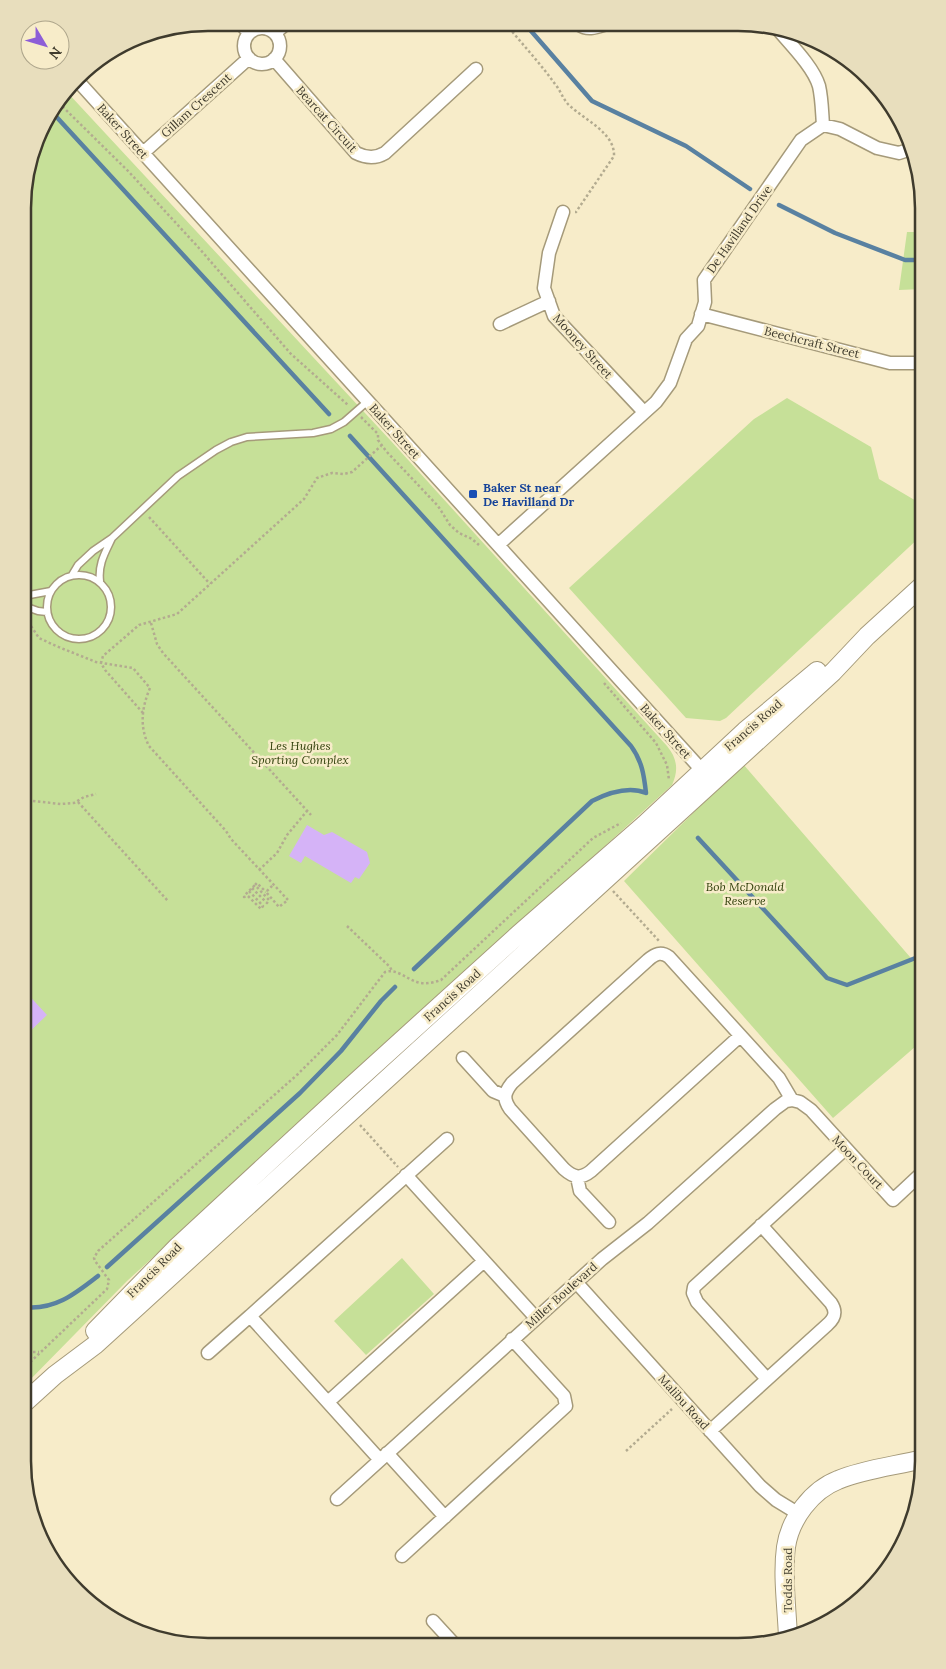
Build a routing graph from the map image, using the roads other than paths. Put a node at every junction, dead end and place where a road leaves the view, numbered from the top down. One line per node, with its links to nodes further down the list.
1 (249, 33): 4 (street)
2 (276, 33): 5 (street)
3 (784, 37): 8 (street)
4 (249, 58): 5 (street); 10 (street, Gillam Crescent)
5 (274, 60): 6 (street, Bearcat Circuit)
6 (476, 69)
7 (81, 85): 10 (street, Baker Street)
8 (823, 125): 9 (street); 13 (street, De Havilland Drive)
9 (905, 151)
10 (143, 153): 16 (street, Baker Street)
11 (563, 212): 12 (street, Mooney Street)
12 (548, 301): 14 (street); 17 (street, Mooney Street)
13 (701, 314): 15 (street, Beechcraft Street); 17 (street, De Havilland Drive)
14 (500, 324)
15 (915, 364)
16 (368, 401): 18 (lane); 19 (street, Baker Street)
17 (644, 412): 19 (street, De Havilland Drive)
18 (112, 538): 20 (lane); 21 (lane)
19 (498, 545): 27 (street, Baker Street)
20 (72, 575): 21 (lane); 22 (lane)
21 (100, 581): 26 (lane)
22 (51, 591): 24 (lane); 26 (lane)
23 (915, 593): 27 (main road, Francis Road)
24 (31, 595)
25 (31, 608): 26 (lane)
26 (47, 612)
27 (707, 777): 46 (main road, Francis Road)
28 (740, 1036): 30 (street); 31 (street); 35 (street)
29 (463, 1058): 30 (street)
30 (505, 1096): 35 (street)
31 (792, 1100): 33 (street, Moon Court); 40 (street, Miller Boulevard)
32 (447, 1139): 34 (street)
33 (845, 1149): 36 (street, Moon Court); 38 (street)
34 (406, 1175): 39 (street); 41 (street)
35 (577, 1177): 37 (street)
36 (914, 1180)
37 (608, 1222)
38 (761, 1225): 45 (street); 45 (street)
39 (484, 1261): 42 (street); 47 (street)
40 (576, 1282): 42 (street, Miller Boulevard); 48 (street, Malibu Road)
41 (250, 1316): 44 (street); 47 (street)
42 (536, 1318): 43 (street, Miller Boulevard)
43 (512, 1339): 49 (street, Miller Boulevard); 53 (street)
44 (208, 1353)
45 (767, 1379): 48 (street)
46 (31, 1397)
47 (328, 1402): 49 (street)
48 (710, 1431): 52 (street, Malibu Road)
49 (383, 1456): 51 (street, Miller Boulevard); 53 (street)
50 (914, 1461): 52 (main road, Todds Road)
51 (337, 1499)
52 (799, 1514): 56 (main road, Todds Road)
53 (446, 1517): 54 (street)
54 (402, 1556)
55 (433, 1621): 57 (street)
56 (788, 1631)
57 (449, 1638)

